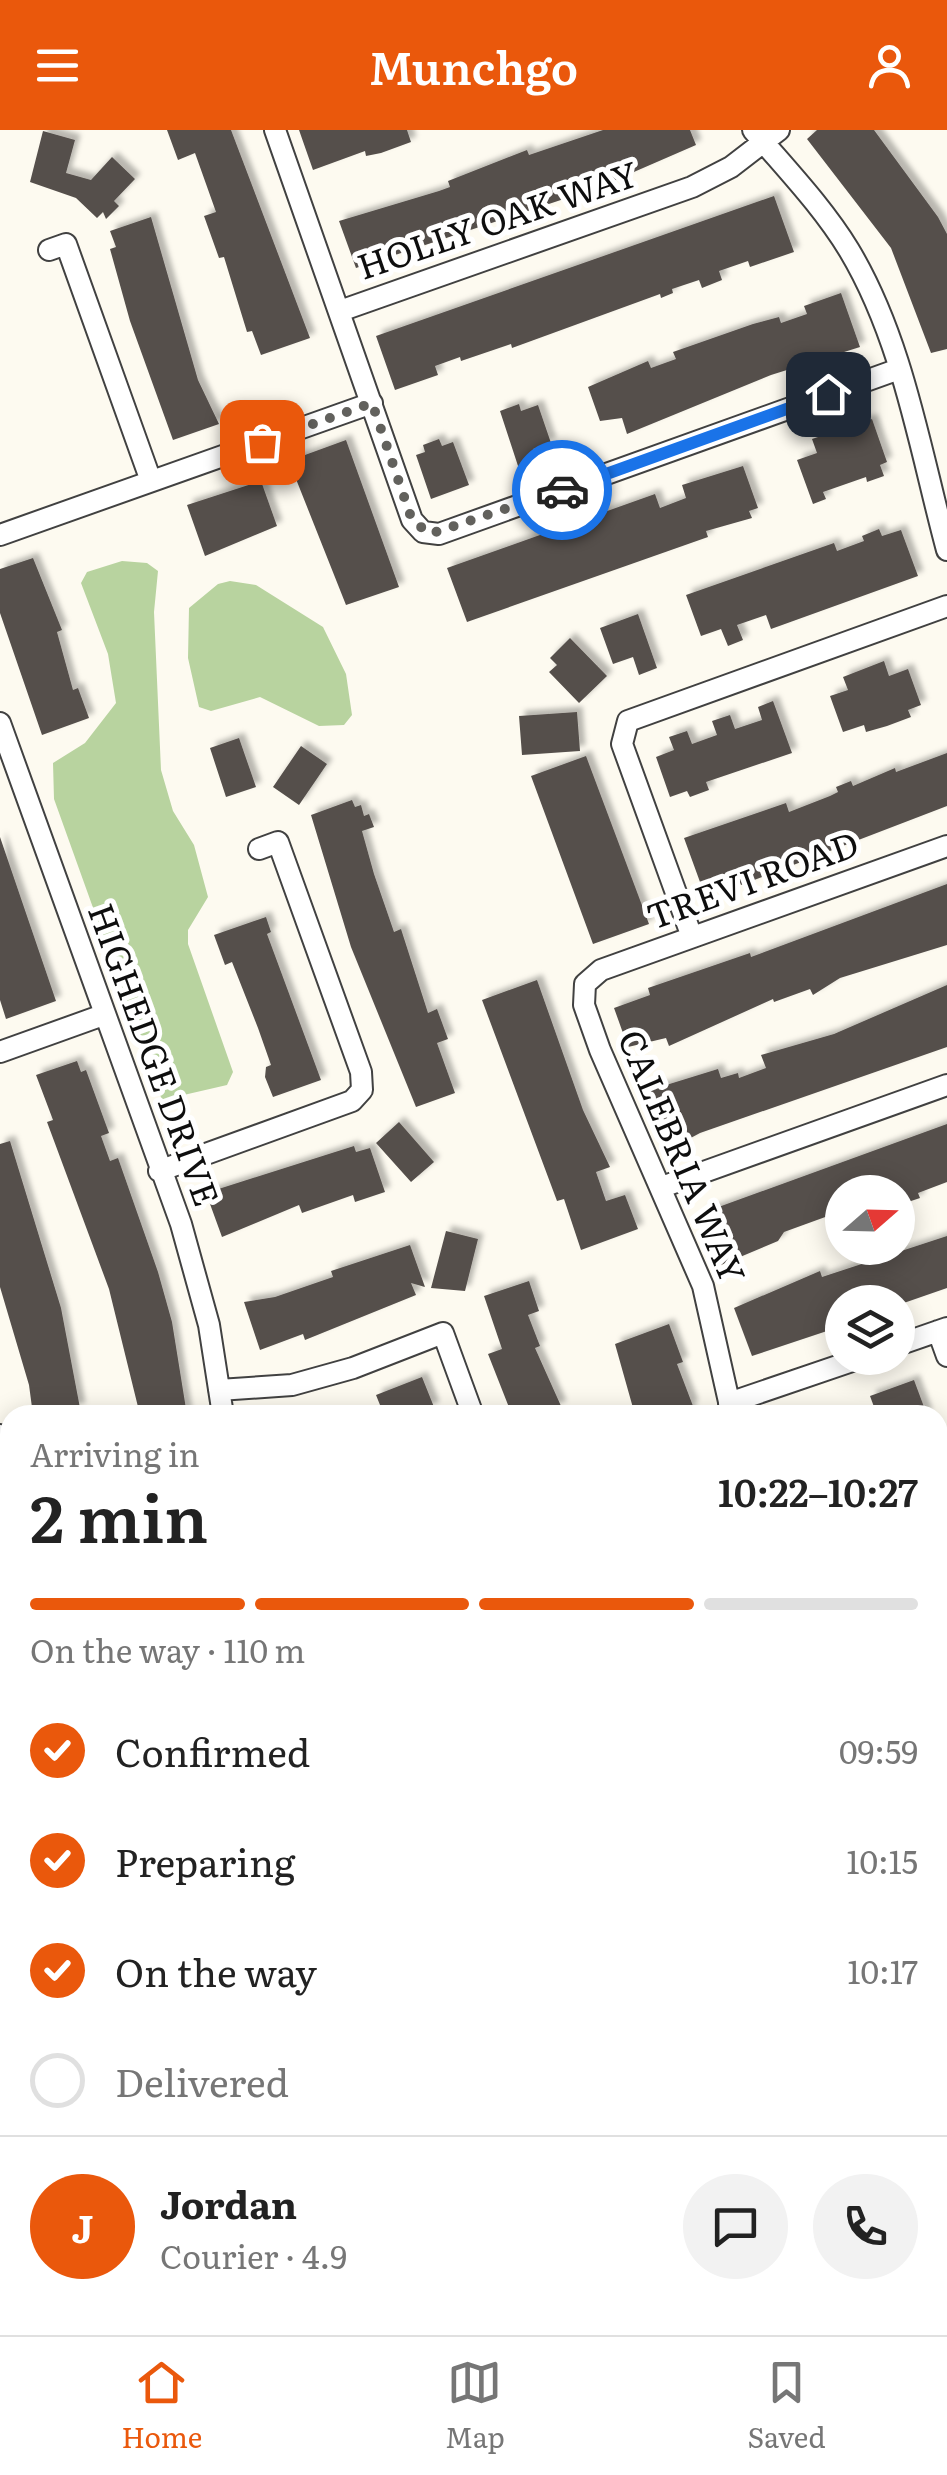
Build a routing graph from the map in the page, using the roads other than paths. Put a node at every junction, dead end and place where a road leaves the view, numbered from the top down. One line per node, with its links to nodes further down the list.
1 (275, 130): 4 (street)
2 (766, 134): 4 (street, HOLLY OAK WAY); 5 (street)
3 (49, 250): 7 (street)
4 (340, 311): 6 (street)
5 (899, 369): 6 (street); 9 (street)
6 (372, 403): 7 (street)
7 (151, 482): 8 (street)
8 (0, 535)
9 (947, 550)
10 (947, 606): 14 (street)
11 (0, 722): 16 (street, HIGHEDGE DRIVE)
12 (947, 846): 14 (street, TREVI ROAD)
13 (259, 849): 19 (street)
14 (692, 937): 15 (street, TREVI ROAD)
15 (586, 984): 20 (street, CALEBRIA WAY)
16 (103, 1015): 17 (street); 19 (street, HIGHEDGE DRIVE)
17 (0, 1052)
18 (947, 1085): 20 (street)
19 (159, 1171): 25 (street, HIGHEDGE DRIVE)
20 (662, 1186): 28 (street, CALEBRIA WAY)
21 (943, 1330): 22 (street); 23 (street)
22 (915, 1339)
23 (947, 1356)
24 (825, 1372): 29 (street)
25 (220, 1390): 26 (street, HIGHEDGE DRIVE); 27 (street)
26 (222, 1405)
27 (469, 1405)
28 (729, 1405)
29 (740, 1405)

